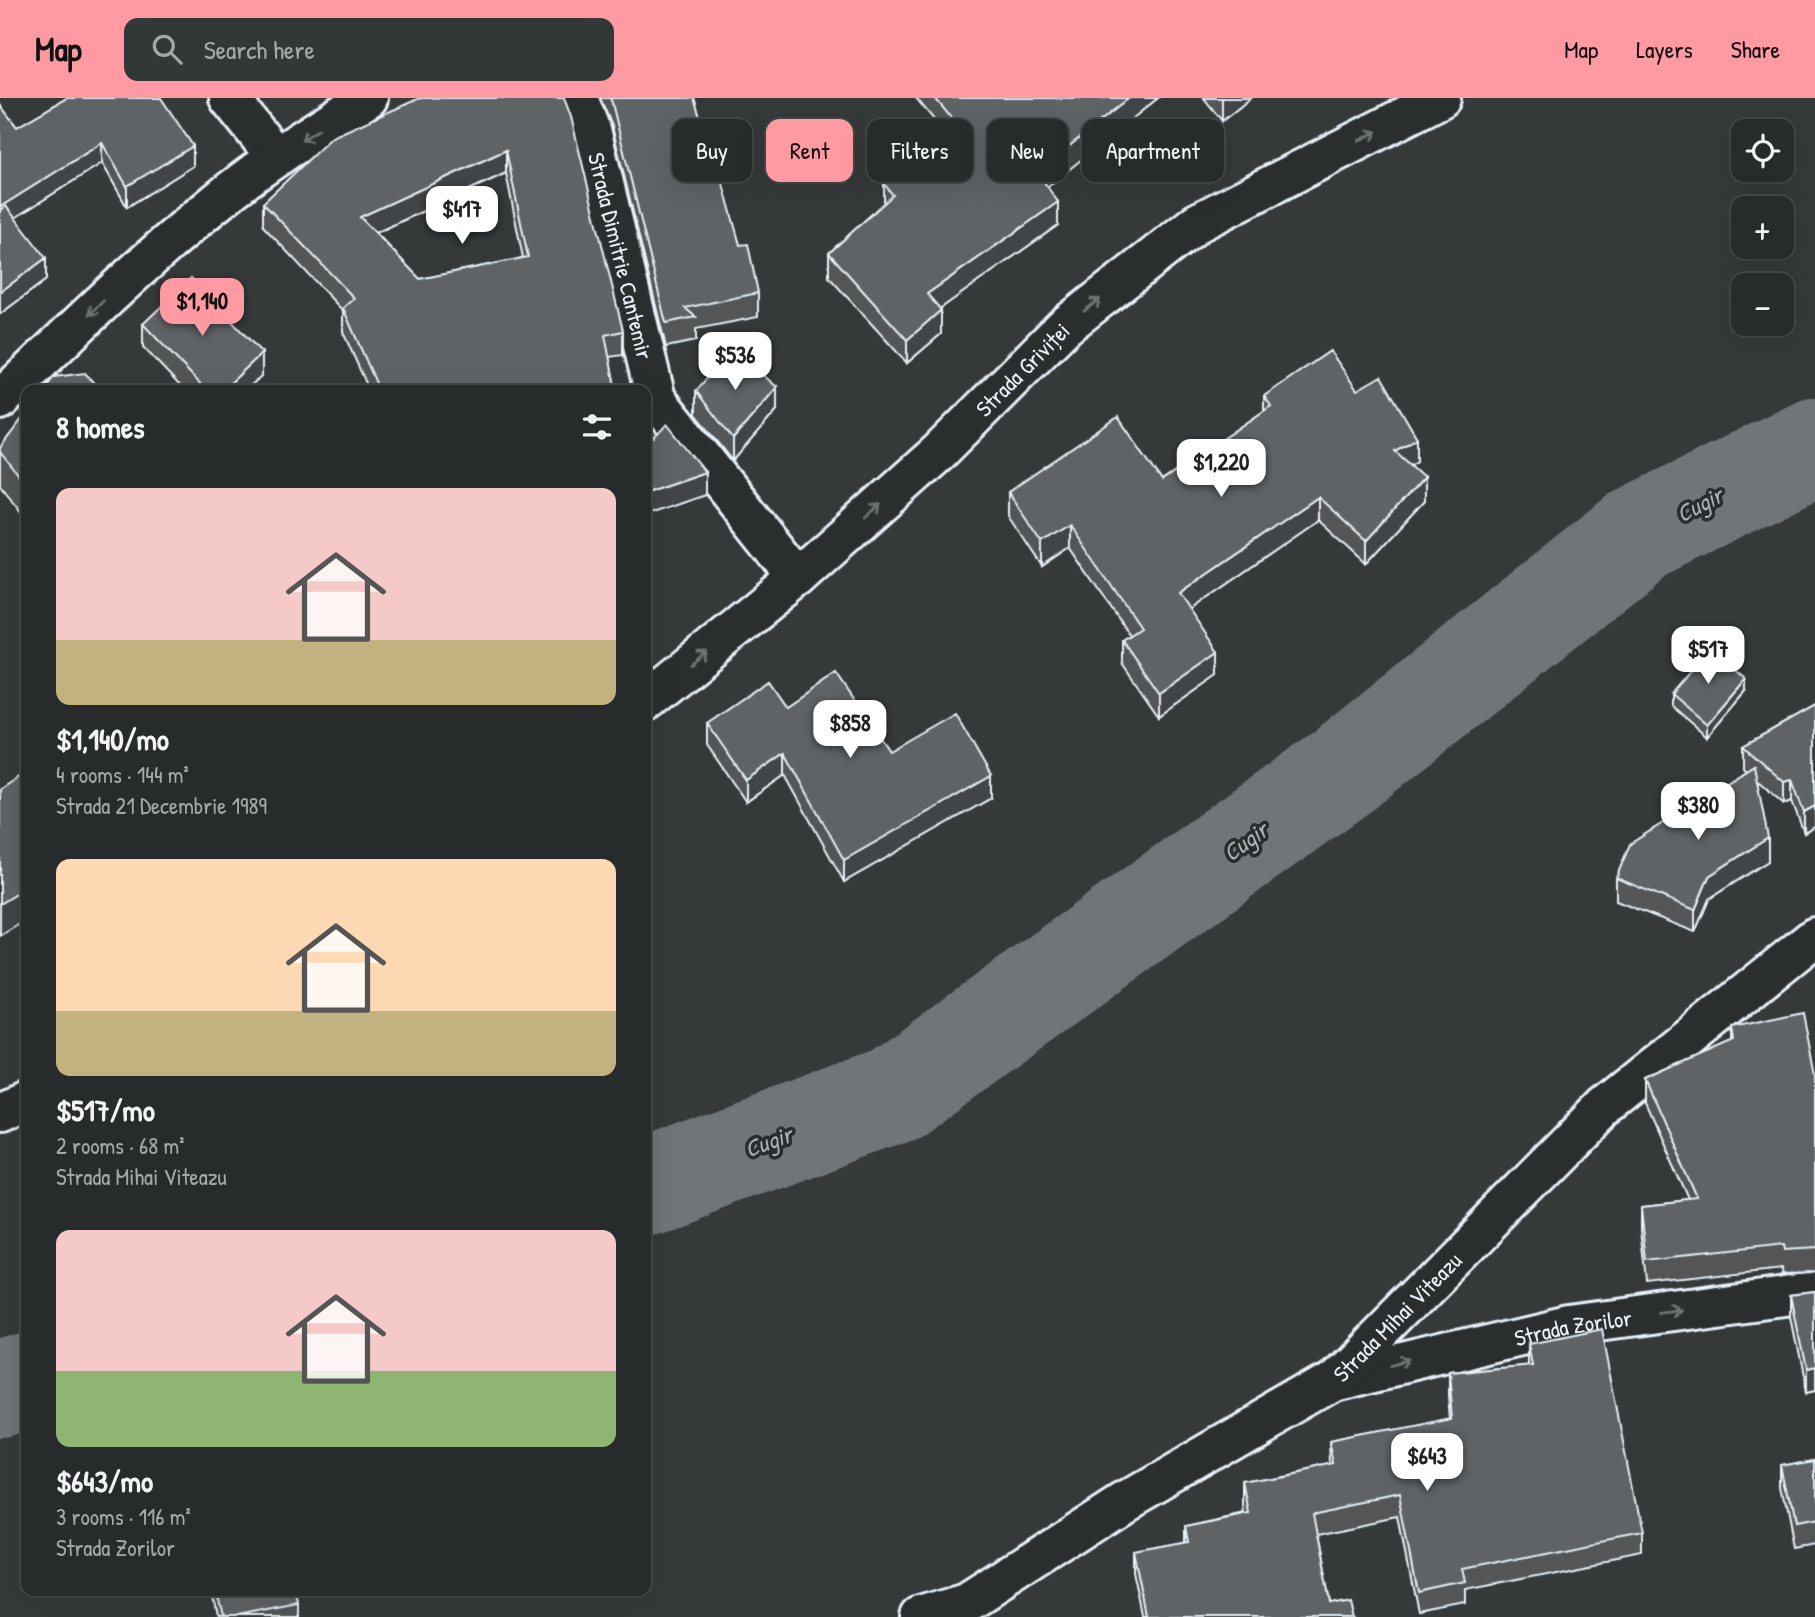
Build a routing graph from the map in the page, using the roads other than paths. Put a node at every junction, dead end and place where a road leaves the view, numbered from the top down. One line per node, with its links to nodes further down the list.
1 (229, 98): 5 (street)
2 (368, 98): 5 (street, one-way to 5)
3 (578, 98): 7 (street, Strada Dimitrie Cantemir)
4 (1441, 98): 7 (street, Strada Griviței, one-way to 4)
5 (276, 157): 6 (street, one-way to 6)
6 (0, 400)
7 (798, 578): 8 (street, Strada Griviței, one-way to 7)
8 (651, 697)
9 (1815, 937): 13 (street, Strada Mihai Viteazu)
10 (21, 1103): 11 (street)
11 (0, 1113)
12 (1815, 1292): 13 (street, Strada Zorilor, one-way to 12)
13 (1334, 1380): 14 (street, Strada Mihai Viteazu)
14 (921, 1617)

